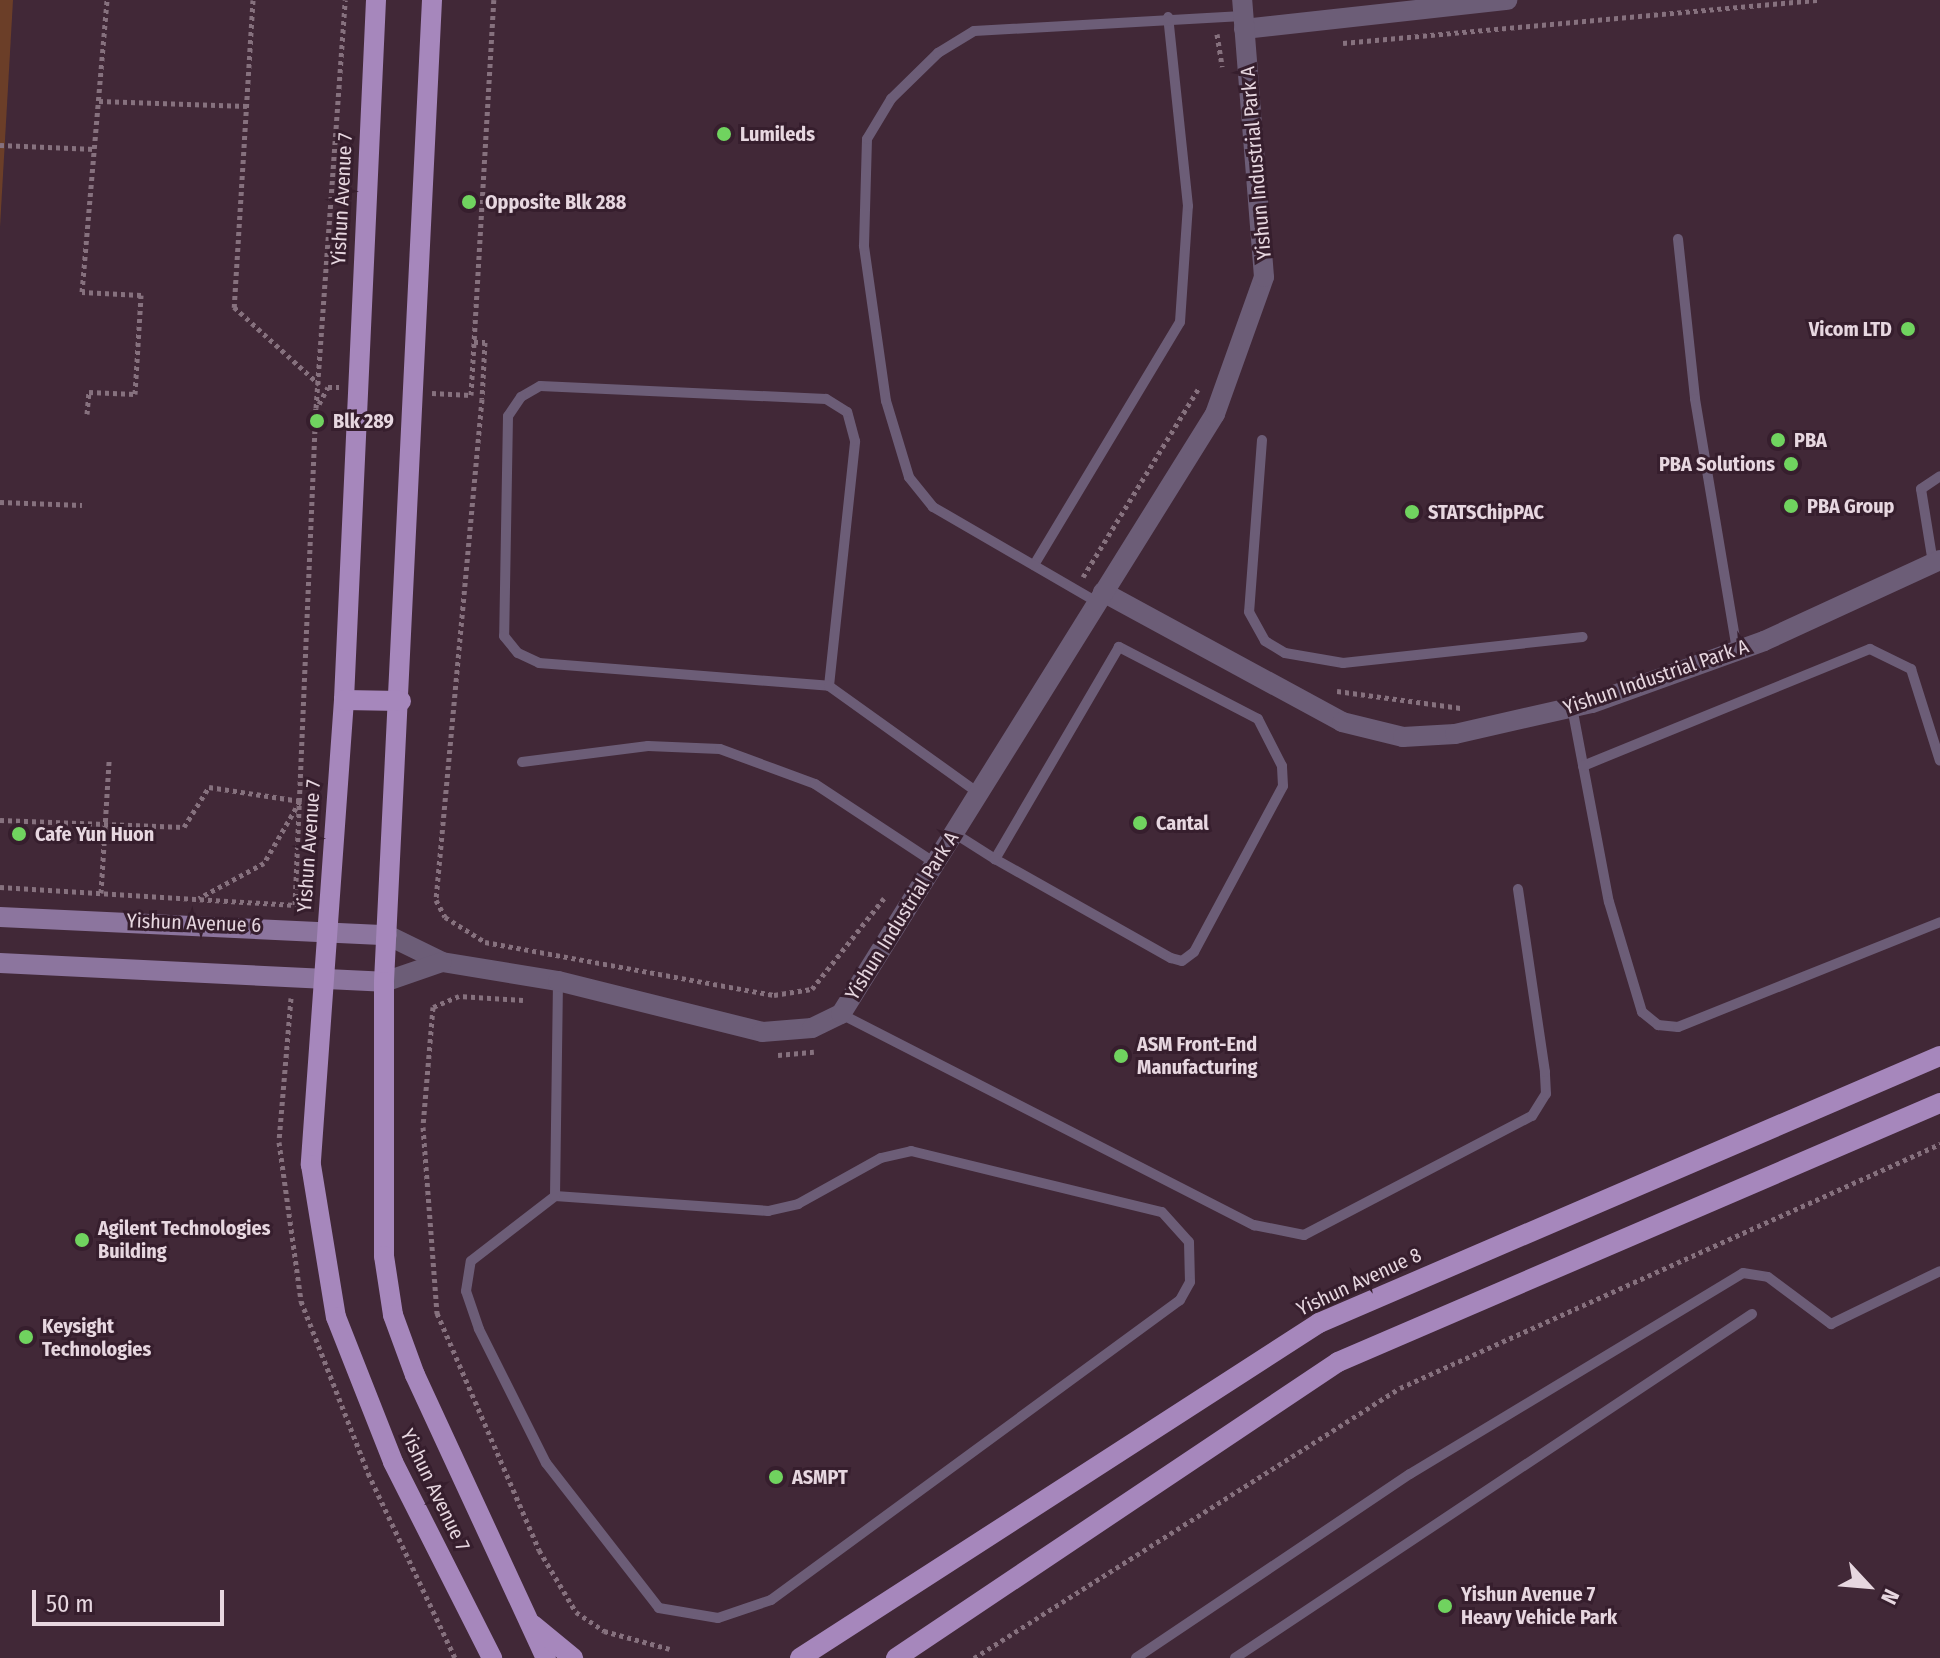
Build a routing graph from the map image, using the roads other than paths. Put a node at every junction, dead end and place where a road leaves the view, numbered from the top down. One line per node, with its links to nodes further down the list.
1 (376, 0): 16 (main road, Yishun Avenue 7)
2 (432, 0): 17 (main road, Yishun Avenue 7)
3 (1507, 0): 4 (street)
4 (1402, 6): 5 (street)
5 (1243, 15): 6 (lane); 12 (street, Yishun Industrial Park A)
6 (1168, 17): 11 (lane); 11 (lane)
7 (1678, 239): 14 (lane)
8 (1262, 440): 13 (lane)
9 (1940, 476): 10 (lane)
10 (1936, 562): 14 (street, Yishun Industrial Park A)
11 (1034, 565): 12 (lane)
12 (1100, 597): 18 (street, Yishun Industrial Park A); 22 (street, Yishun Industrial Park A)
13 (1583, 637)
14 (1737, 650): 18 (street, Yishun Industrial Park A)
15 (829, 686): 15 (lane); 22 (lane)
16 (344, 700): 17 (main road); 29 (main road, Yishun Avenue 7)
17 (401, 701): 30 (main road, Yishun Avenue 7)
18 (1572, 707): 21 (lane)
19 (1940, 761): 21 (lane)
20 (522, 762): 25 (lane)
21 (1583, 766): 28 (lane)
22 (977, 792): 23 (street, Yishun Industrial Park A)
23 (954, 833): 24 (lane); 25 (street, Yishun Industrial Park A)
24 (995, 859): 24 (lane)
25 (935, 863): 36 (street, Yishun Industrial Park A)
26 (1518, 889): 36 (lane)
27 (0, 917): 29 (main road, Yishun Avenue 6)
28 (1940, 922)
29 (327, 929): 30 (main road, Yishun Avenue 6); 33 (main road, Yishun Avenue 7)
30 (387, 935): 31 (street, Yishun Industrial Park A); 35 (main road, Yishun Avenue 7)
31 (442, 962): 34 (street, Yishun Industrial Park A); 35 (street, Yishun Industrial Park A)
32 (0, 963): 33 (main road)
33 (323, 978): 35 (main road); 43 (main road, Yishun Avenue 7)
34 (558, 981): 36 (street, Yishun Industrial Park A); 39 (lane)
35 (384, 982): 42 (main road, Yishun Avenue 7)
36 (841, 1014)
37 (1940, 1056): 46 (main road, Yishun Avenue 8)
38 (1940, 1103): 47 (main road)
39 (555, 1196): 39 (lane)
40 (1940, 1271): 48 (lane)
41 (1752, 1314): 49 (lane)
42 (527, 1620): 44 (main road, Yishun Avenue 7); 45 (main road)
43 (489, 1655)
44 (546, 1658)
45 (573, 1658)
46 (800, 1658)
47 (896, 1658)
48 (1136, 1658)
49 (1235, 1658)

